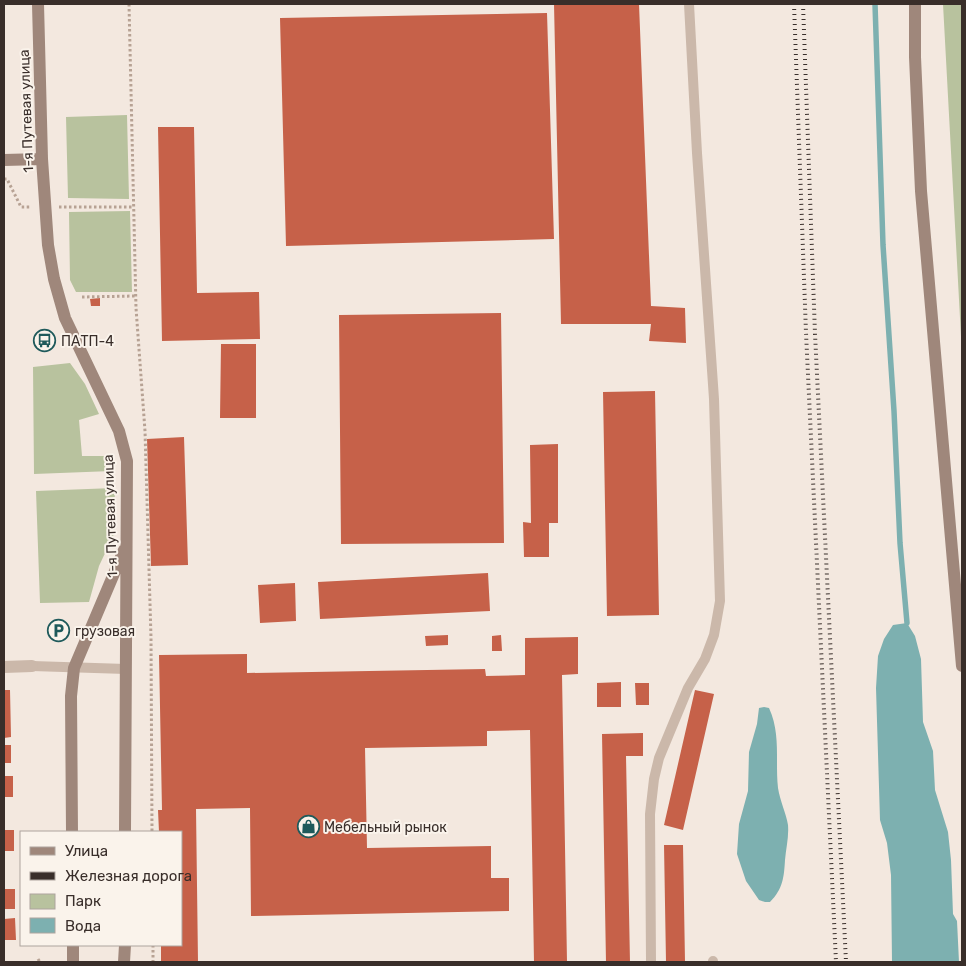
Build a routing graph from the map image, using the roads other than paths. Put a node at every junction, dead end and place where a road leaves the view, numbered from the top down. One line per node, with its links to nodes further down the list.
1 (38, 4): 4 (street, 1-я Путевая улица)
2 (689, 4): 18 (lane)
3 (915, 4): 8 (street)
4 (42, 159): 5 (street); 6 (street, 1-я Путевая улица)
5 (4, 160)
6 (127, 543): 10 (street); 11 (street, 1-я Путевая улица)
7 (32, 666): 9 (street); 10 (lane)
8 (962, 666)
9 (4, 667)
10 (74, 668): 11 (lane); 12 (street)
11 (126, 669): 13 (street, 1-я Путевая улица)
12 (72, 831)
13 (125, 831)
14 (73, 946): 16 (street)
15 (125, 946): 17 (street)
16 (73, 962)
17 (124, 962)
18 (651, 962)

